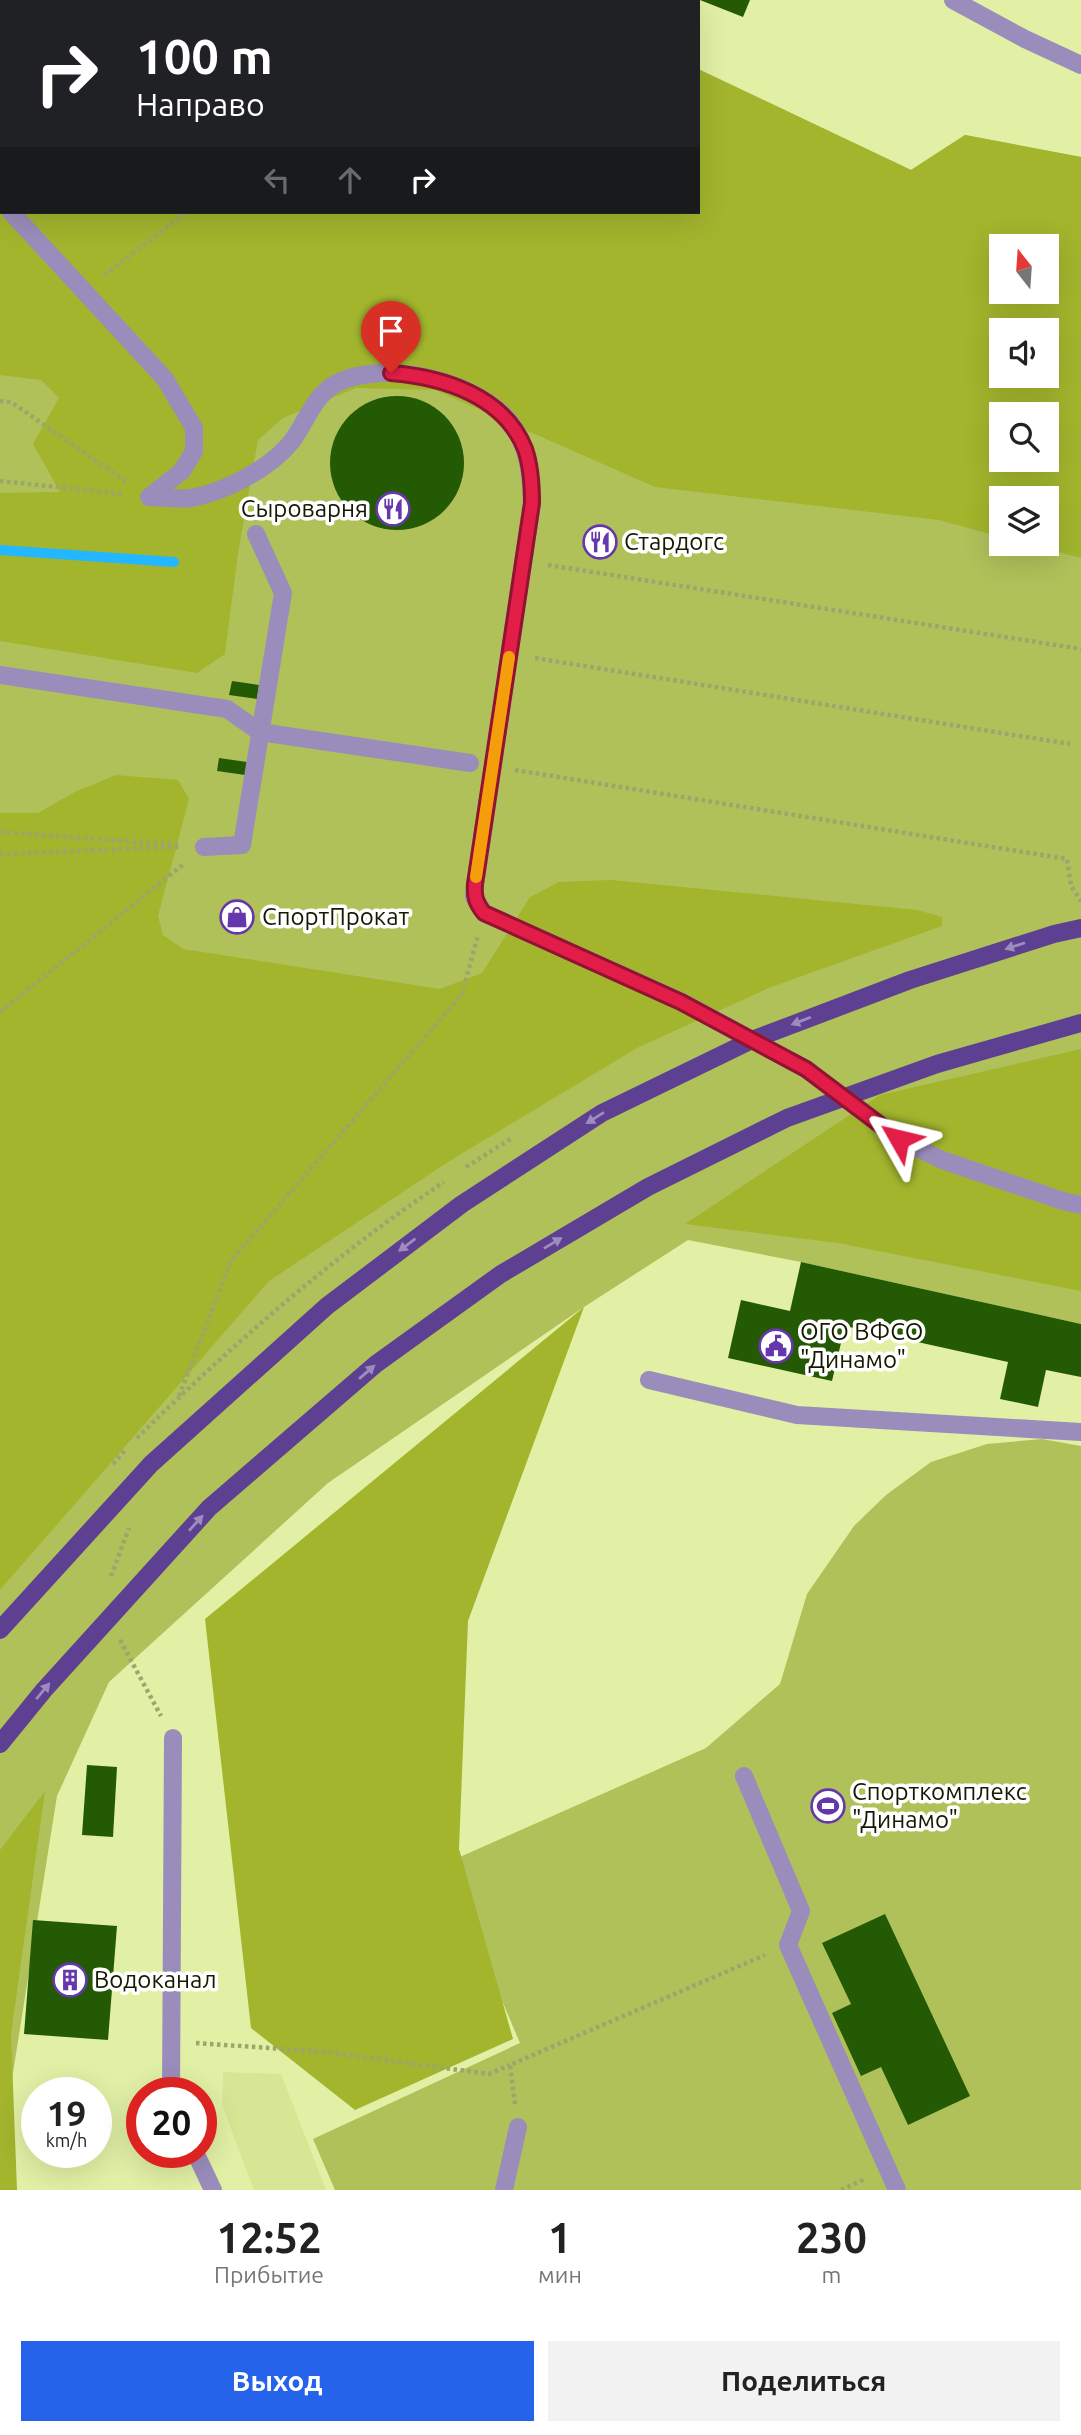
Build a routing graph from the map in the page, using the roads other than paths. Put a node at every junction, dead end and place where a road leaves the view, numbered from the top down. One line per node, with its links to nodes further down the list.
1 (953, 0): 2 (street)
2 (1081, 65)
3 (13, 214): 11 (street)
4 (256, 534): 6 (street)
5 (0, 675): 6 (street)
6 (260, 732): 7 (street); 8 (street)
7 (470, 763)
8 (204, 846)
9 (1081, 928): 14 (main road, one-way to 14)
10 (1081, 1023): 16 (main road, one-way to 10)
11 (1081, 1205)
12 (649, 1380): 13 (street)
13 (1081, 1432)
14 (0, 1630)
15 (173, 1738): 18 (street)
16 (0, 1744)
17 (744, 1776): 23 (street)
18 (171, 2077)
19 (518, 2127): 22 (street)
20 (203, 2168): 21 (street)
21 (213, 2190)
22 (504, 2190)
23 (897, 2190)

